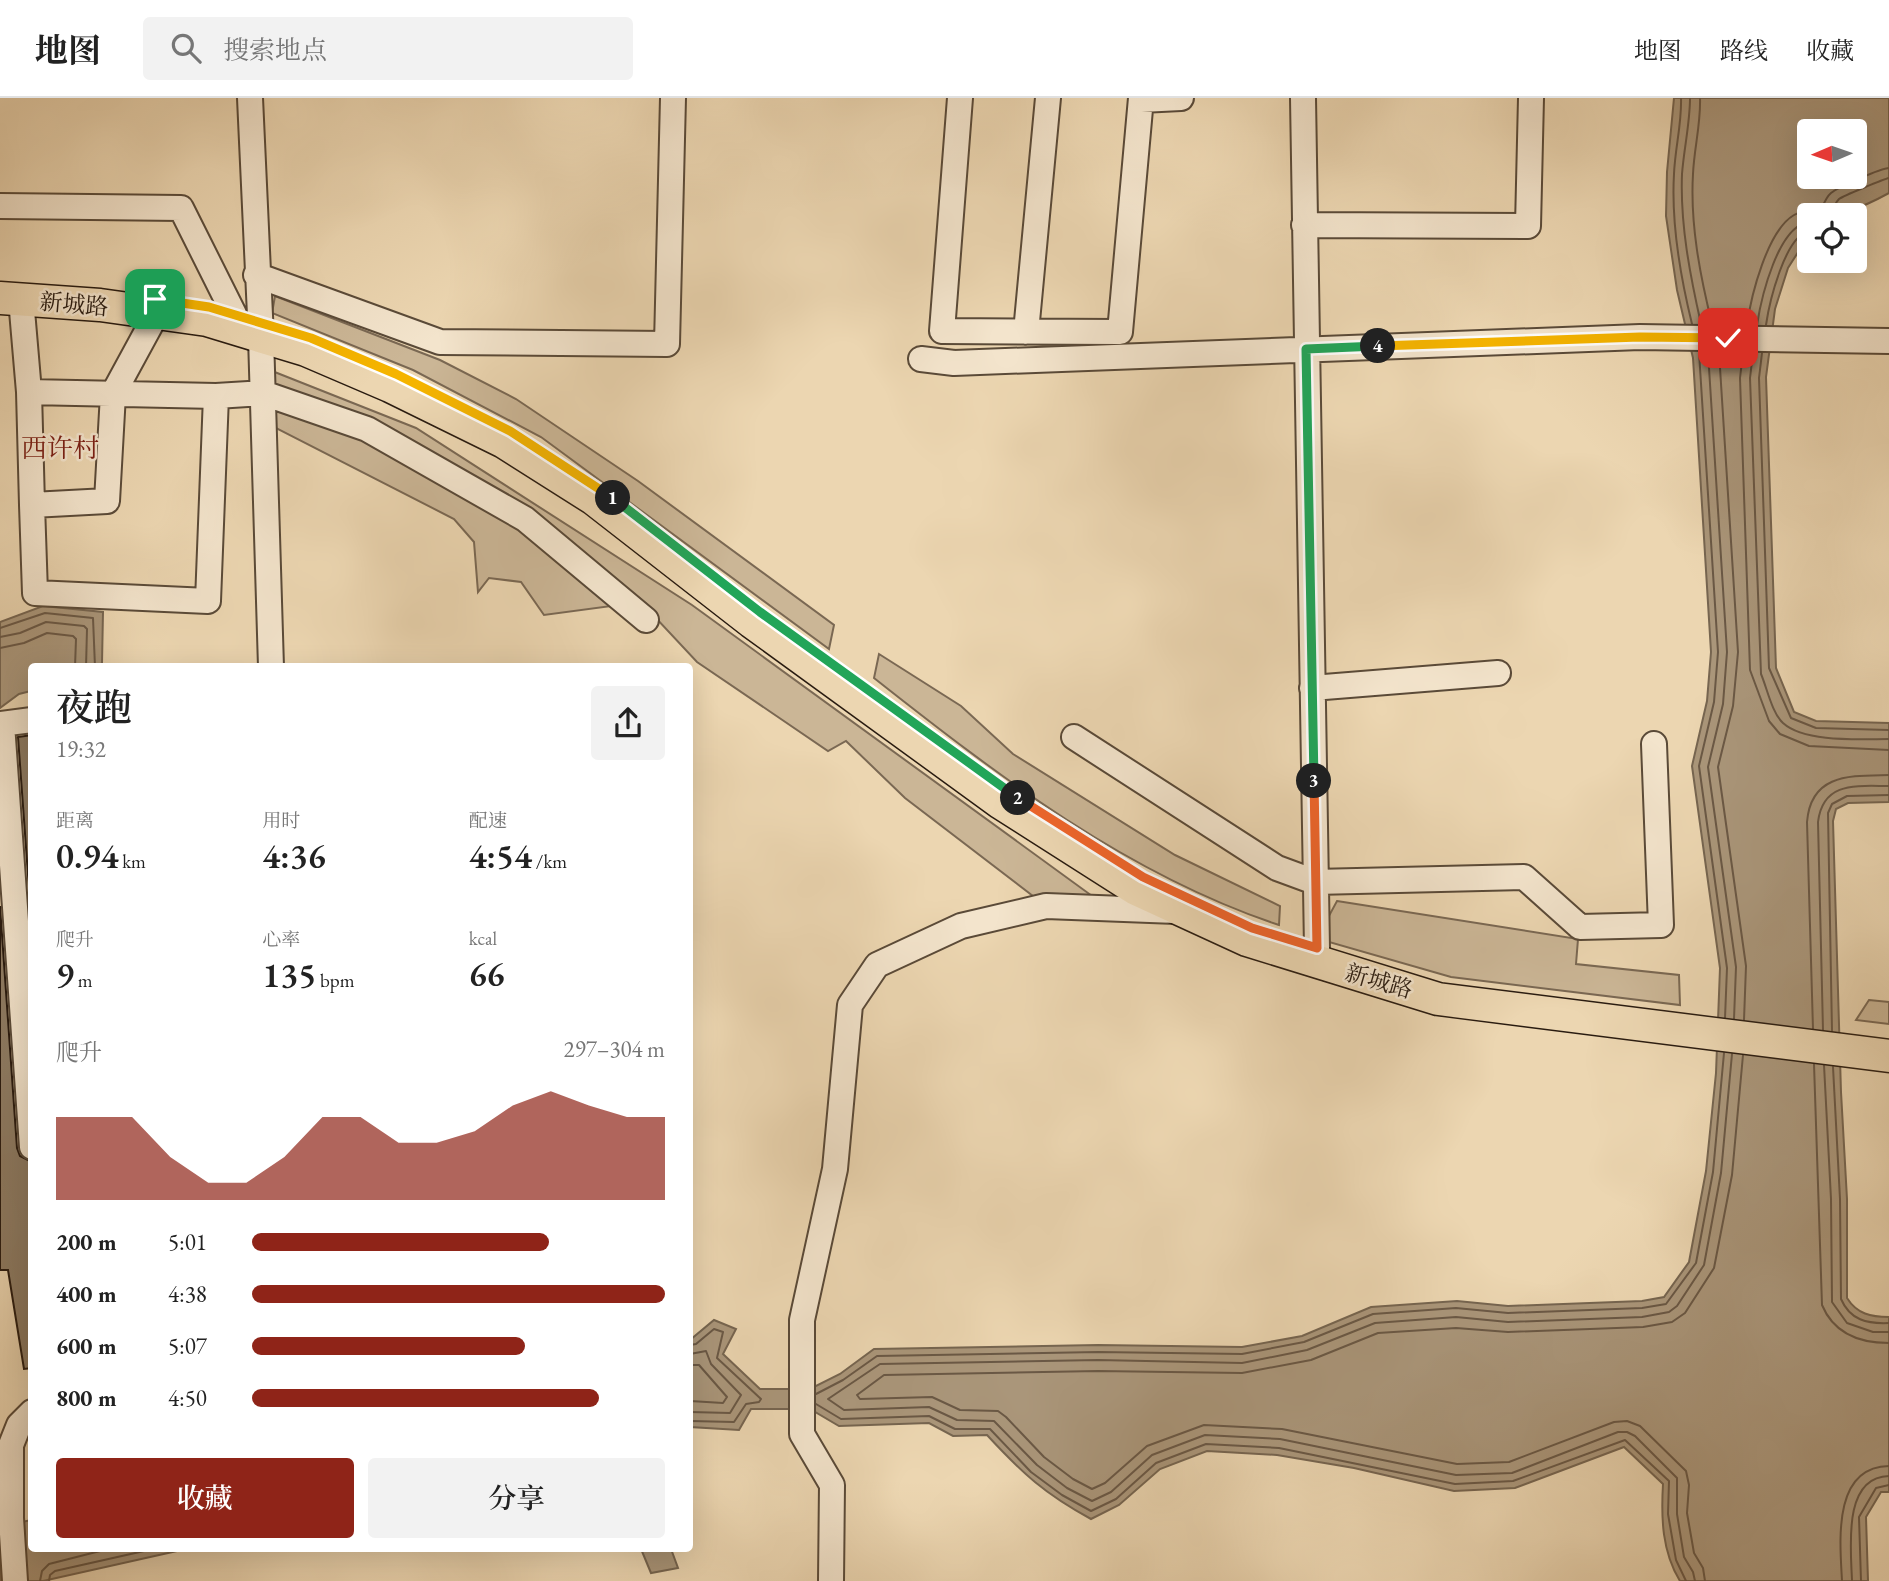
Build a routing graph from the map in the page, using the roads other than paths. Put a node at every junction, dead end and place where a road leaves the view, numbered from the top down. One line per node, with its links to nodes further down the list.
1 (250, 98): 11 (street)
2 (673, 98): 11 (street)
3 (960, 98): 15 (street)
4 (1048, 98): 15 (street)
5 (1181, 98): 8 (street)
6 (1303, 98): 10 (street)
7 (1531, 98): 10 (street)
8 (1141, 99): 15 (street)
9 (0, 206): 14 (street)
10 (1304, 225): 17 (street)
11 (256, 275): 14 (street)
12 (7, 294): 13 (main road, 新城路); 14 (main road, 新城路); 19 (street)
13 (157, 313): 14 (main road, 新城路); 21 (street)
14 (251, 324): 20 (street); 33 (main road, 新城路); 34 (main road, 新城路)
15 (1026, 331)
16 (1889, 341): 17 (street)
17 (1306, 349): 18 (street); 27 (street)
18 (921, 359)
19 (29, 392): 21 (street); 23 (street)
20 (263, 393): 22 (street); 24 (street); 25 (street)
21 (113, 394): 22 (street); 23 (street)
22 (216, 396): 23 (street)
23 (33, 505)
24 (646, 620)
25 (271, 663)
26 (1498, 673): 27 (street)
27 (1312, 688): 32 (street)
28 (28, 721): 29 (street)
29 (1, 724): 39 (street)
30 (1074, 737): 32 (street)
31 (1654, 744): 32 (street)
32 (1315, 882): 34 (street)
33 (1184, 911): 35 (main road, 新城路); 42 (street)
34 (1317, 948): 35 (main road, 新城路)
35 (1709, 1027): 37 (main road, 新城路)
36 (1889, 1040): 37 (main road, 新城路)
37 (1852, 1044): 38 (main road, 新城路)
38 (1889, 1056)
39 (28, 1092)
40 (28, 1416): 41 (street)
41 (15, 1581)
42 (831, 1581)

